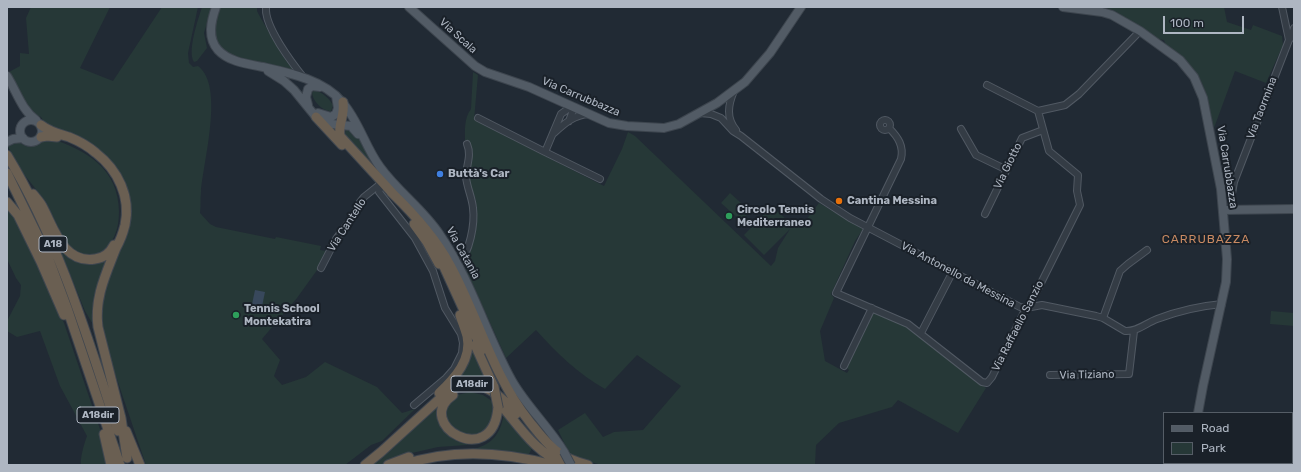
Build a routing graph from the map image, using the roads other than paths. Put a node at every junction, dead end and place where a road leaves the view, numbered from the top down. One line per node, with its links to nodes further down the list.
1 (216, 7): 10 (main road, Via Catania)
2 (266, 7): 13 (street, Via Catania)
3 (410, 7): 12 (main road, Via Scala)
4 (801, 7): 15 (main road, Via Carrubbazza)
5 (1063, 7): 8 (main road, Via Carrubbazza)
6 (1282, 7): 9 (street)
7 (1294, 28): 9 (street, Via Taormina)
8 (1140, 31): 23 (street); 55 (main road, Via Carrubbazza)
9 (1289, 40): 55 (street, Via Taormina)
10 (250, 64): 13 (main road, Via Catania); 22 (main road)
11 (7, 76): 20 (main road)
12 (495, 76): 17 (main road, Via Carrubbazza)
13 (304, 78): 16 (main road, Via Catania)
14 (987, 85): 23 (street)
15 (734, 91): 19 (main road, Via Carrubbazza); 27 (street)
16 (334, 94): 18 (main road, Via Catania); 22 (main road); 22 (main road)
17 (553, 98): 21 (main road, Via Carrubbazza); 25 (street)
18 (343, 102): 32 (highway); 45 (main road, Via Catania)
19 (717, 103): 24 (main road, Via Carrubbazza); 27 (street); 29 (street)
20 (22, 105): 31 (main road); 33 (main road)
21 (572, 106): 25 (street); 26 (main road, Via Carrubbazza); 30 (street)
22 (312, 111): 32 (main road); 51 (highway)
23 (1038, 111): 36 (street, Via Raffaello Sanzio)
24 (699, 113): 26 (main road, Via Carrubbazza); 29 (street)
25 (561, 114): 37 (street)
26 (589, 114): 30 (street)
27 (729, 114): 38 (street)
28 (478, 118): 44 (street)
29 (721, 118): 38 (street, Via Antonello da Messina)
30 (569, 121): 37 (street)
31 (39, 123): 33 (main road); 39 (main road); 77 (highway)
32 (340, 125): 45 (main road); 52 (highway)
33 (21, 127): 40 (main road); 41 (main road)
34 (889, 128): 57 (street, Via Raffaello Sanzio)
35 (960, 129): 47 (street)
36 (1043, 130): 47 (street, Via Giotto); 65 (street, Via Raffaello Sanzio)
37 (554, 133): 44 (street)
38 (741, 136): 57 (street, Via Antonello da Messina)
39 (41, 137): 41 (main road); 50 (highway)
40 (7, 138)
41 (23, 138): 42 (main road)
42 (7, 142)
43 (467, 144): 59 (street)
44 (545, 152): 49 (street)
45 (371, 154): 59 (main road, Via Catania)
46 (8, 156): 50 (highway, A18)
47 (1007, 170): 56 (street, Via Giotto)
48 (7, 173): 69 (highway, A18)
49 (600, 179)
50 (22, 180): 77 (highway, A18)
51 (380, 186): 60 (street, Via Cantello); 62 (highway); 74 (street)
52 (391, 192): 73 (highway); 90 (highway)
53 (7, 202): 69 (highway)
54 (1294, 209): 55 (main road)
55 (1226, 210): 63 (main road, Via Carrubbazza)
56 (985, 214)
57 (868, 228): 61 (street, Via Antonello da Messina); 64 (street, Via Raffaello Sanzio)
58 (1147, 250): 66 (street)
59 (458, 264): 88 (main road, Via Catania, bridge)
60 (321, 268)
61 (952, 273): 65 (street, Via Antonello da Messina); 68 (street)
62 (453, 294): 73 (highway); 82 (highway)
63 (1222, 304): 67 (street); 76 (main road, Via Carrubbazza)
64 (872, 308): 68 (street, Via Raffaello Sanzio); 71 (street)
65 (1026, 308): 66 (street, Via Antonello da Messina); 68 (street, Via Raffaello Sanzio)
66 (1103, 318): 67 (street, Via Antonello da Messina)
67 (1134, 331): 72 (street, Via Tiziano)
68 (921, 333)
69 (82, 351): 70 (highway, A18)
70 (86, 365): 77 (highway, A18); 79 (highway, A18dir)
71 (844, 366)
72 (1050, 375)
73 (496, 389): 75 (highway, bridge)
74 (414, 405)
75 (500, 408): 84 (highway); 87 (highway)
76 (1198, 412)
77 (114, 421): 78 (highway); 80 (highway); 81 (highway)
78 (128, 461)
79 (111, 465)
80 (120, 465)
81 (140, 465)
82 (357, 465)
83 (365, 465): 89 (highway, A18dir)
84 (388, 465)
85 (403, 465): 86 (highway)
86 (554, 465)
87 (568, 465)
88 (572, 465)
89 (577, 465)
90 (588, 465)

